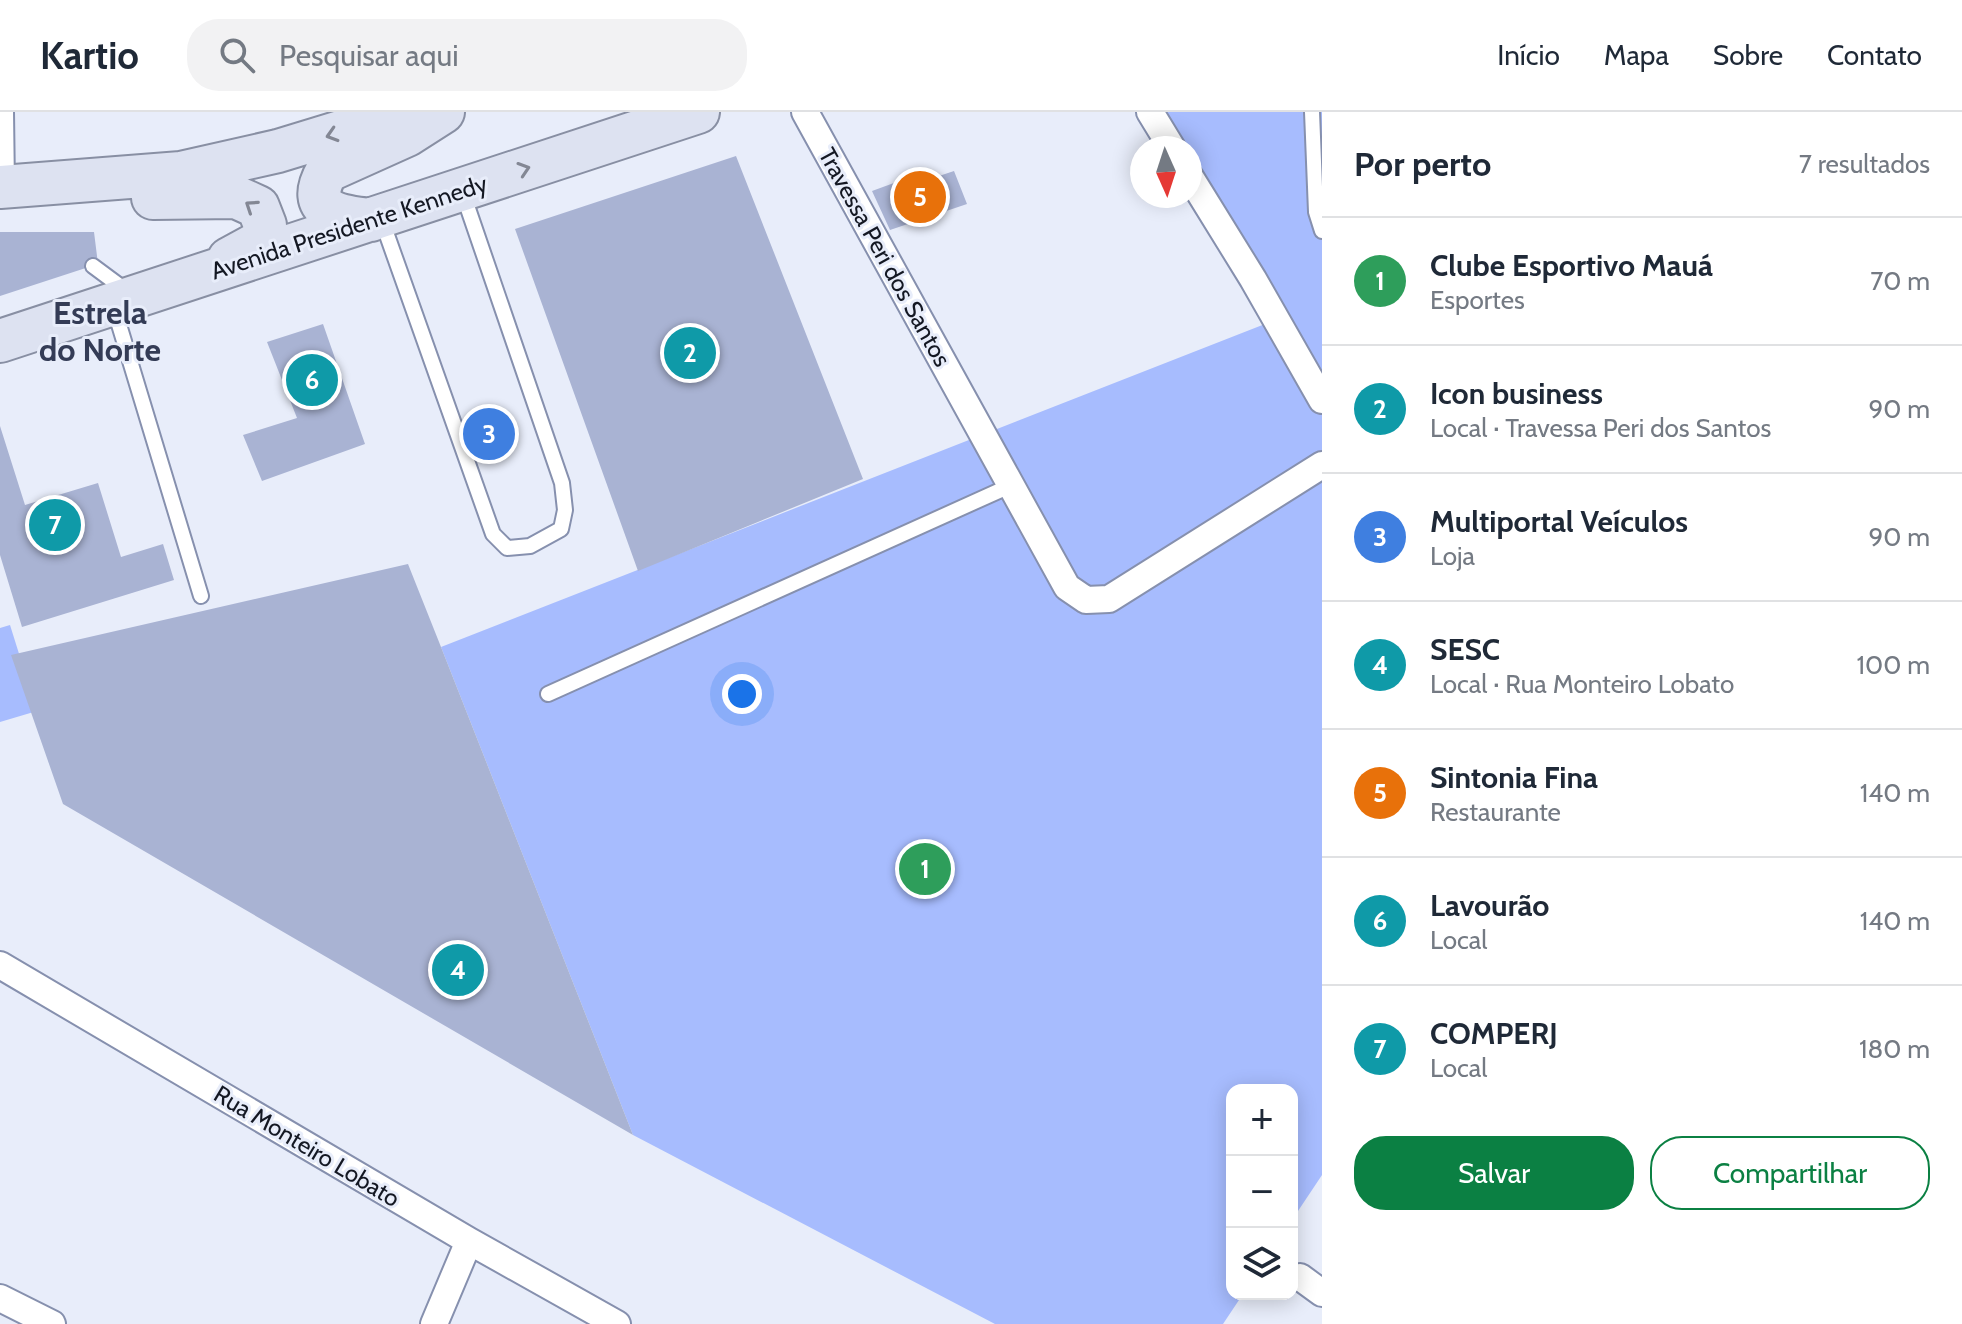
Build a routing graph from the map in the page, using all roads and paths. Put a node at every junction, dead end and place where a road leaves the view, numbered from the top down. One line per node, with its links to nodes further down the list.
1 (0, 112): 10 (street)
2 (406, 112): 9 (main road, one-way to 9)
3 (443, 112): 13 (main road)
4 (698, 112): 11 (main road, Avenida Presidente Kennedy, one-way to 4)
5 (805, 112): 21 (street, Travessa Peri dos Santos)
6 (1150, 112): 8 (street)
7 (1312, 112): 14 (lane)
8 (1165, 136)
9 (78, 181): 10 (main road); 16 (main road, one-way to 9)
10 (1, 187)
11 (461, 190): 13 (main road, Avenida Presidente Kennedy); 13 (lane)
12 (1202, 196): 19 (street)
13 (376, 218): 16 (main road, Avenida Presidente Kennedy)
14 (1322, 231)
15 (93, 266): 17 (lane)
16 (181, 282): 17 (main road, Avenida Presidente Kennedy)
17 (124, 301): 18 (main road, Avenida Presidente Kennedy); 22 (lane)
18 (0, 341)
19 (1322, 400)
20 (1322, 465): 21 (street, Travessa Peri dos Santos)
21 (1012, 485): 23 (lane)
22 (201, 596)
23 (548, 694)
24 (0, 965): 25 (street, Rua Monteiro Lobato)
25 (469, 1241): 30 (street); 31 (street, Rua Monteiro Lobato)
26 (1300, 1277): 27 (street)
27 (1322, 1293)
28 (0, 1298): 29 (street)
29 (52, 1324)
30 (434, 1324)
31 (617, 1324)

